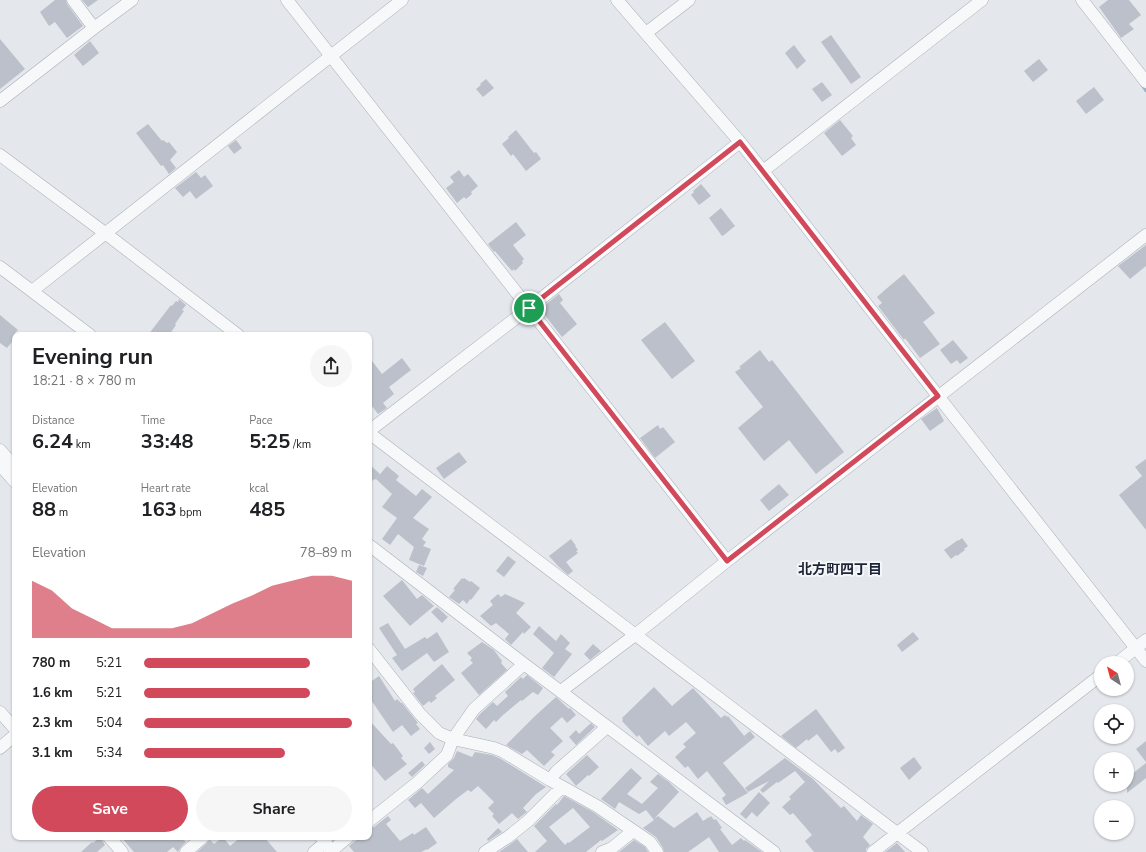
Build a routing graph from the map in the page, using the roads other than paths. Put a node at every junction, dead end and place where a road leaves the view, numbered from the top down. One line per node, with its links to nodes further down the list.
1 (73, 0): 9 (street)
2 (132, 0): 9 (street)
3 (287, 0): 11 (street)
4 (402, 0): 11 (street)
5 (617, 0): 10 (street)
6 (689, 0): 10 (street)
7 (982, 0): 16 (street)
8 (1082, 0): 12 (street)
9 (94, 28): 13 (street)
10 (646, 33): 14 (street)
11 (330, 56): 17 (street); 21 (street)
12 (1146, 82)
13 (0, 101)
14 (740, 142): 16 (street); 21 (street)
15 (0, 155): 17 (street)
16 (763, 171): 24 (street)
17 (105, 233): 20 (street); 23 (street)
18 (1146, 235): 24 (street)
19 (0, 267): 20 (street)
20 (32, 291): 22 (street)
21 (529, 308): 25 (street); 32 (street)
22 (86, 332)
23 (234, 332)
24 (938, 396): 32 (street); 35 (street)
25 (372, 430)
26 (372, 434): 33 (street)
27 (0, 450): 28 (street)
28 (12, 464)
29 (0, 465): 30 (street)
30 (12, 479)
31 (372, 547): 39 (street)
32 (727, 561): 33 (street)
33 (635, 635): 41 (street); 52 (street)
34 (1146, 640): 35 (street)
35 (1136, 648): 37 (street); 38 (street)
36 (372, 653): 46 (street)
37 (1126, 656)
38 (1146, 661)
39 (524, 664): 41 (street); 46 (street)
40 (1094, 680): 52 (street)
41 (561, 691): 44 (street)
42 (0, 712): 43 (street)
43 (12, 726)
44 (607, 727): 48 (street); 64 (street)
45 (12, 738): 47 (street)
46 (453, 739): 48 (street); 50 (street)
47 (0, 748)
48 (550, 780): 49 (street)
49 (562, 787): 51 (street); 61 (street)
50 (372, 819)
51 (633, 831): 62 (street); 63 (street)
52 (898, 833): 65 (street); 66 (street)
53 (113, 840): 57 (street)
54 (200, 840): 58 (street)
55 (324, 840): 59 (street)
56 (340, 840): 60 (street)
57 (122, 852)
58 (186, 852)
59 (314, 852)
60 (330, 852)
61 (485, 852)
62 (602, 852)
63 (657, 852)
64 (774, 852)
65 (873, 852)
66 (922, 852)

